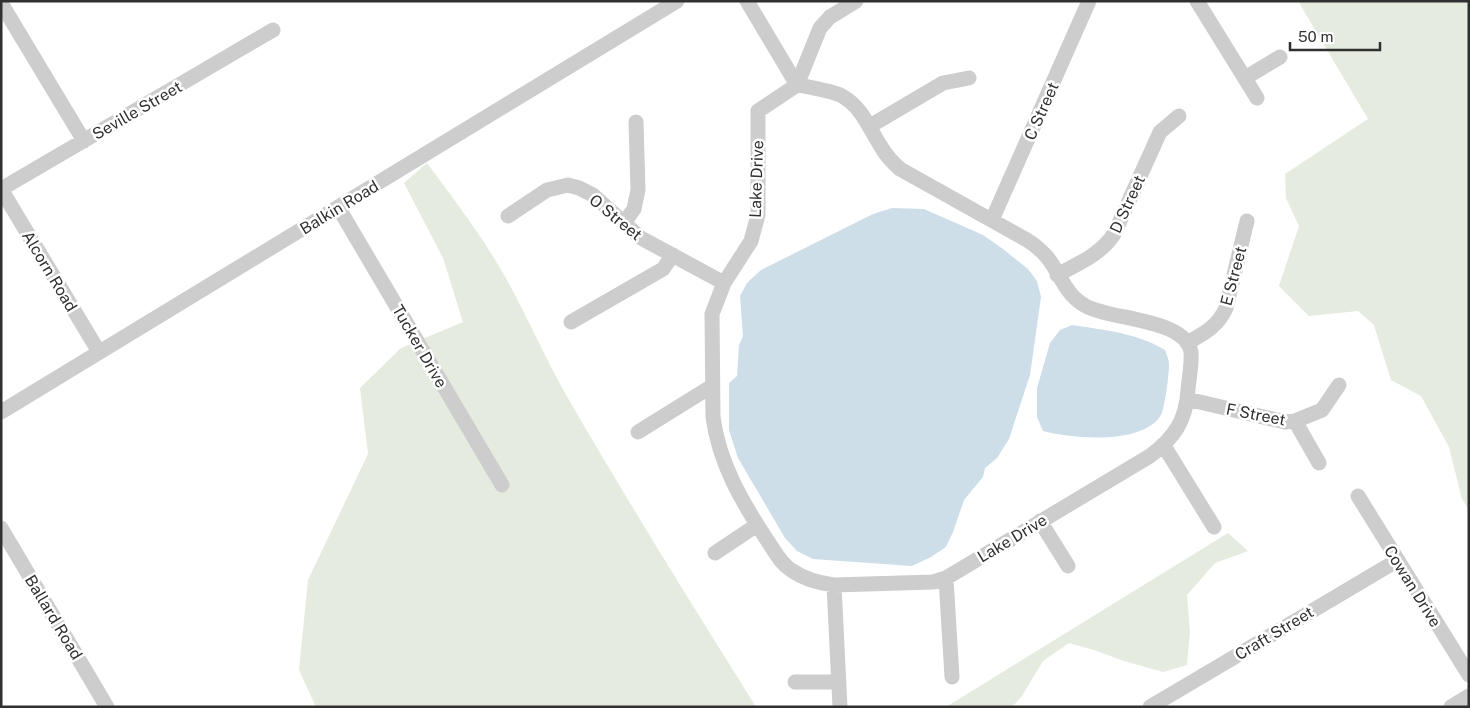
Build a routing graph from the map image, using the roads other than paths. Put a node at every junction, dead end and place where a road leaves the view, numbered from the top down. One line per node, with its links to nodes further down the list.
1 (677, 1): 18 (street, Balkin Road)
2 (747, 1): 11 (street)
3 (856, 1): 11 (street)
4 (1089, 1): 20 (street, C Street)
5 (1197, 1): 10 (street)
6 (1, 4): 16 (street)
7 (273, 30): 16 (street, Seville Street)
8 (1280, 57): 10 (street)
9 (968, 78): 15 (street)
10 (1245, 78): 12 (street)
11 (796, 85): 15 (street); 25 (street, Lake Drive)
12 (1257, 98)
13 (1179, 116): 24 (street, D Street)
14 (636, 122): 22 (street)
15 (870, 126): 20 (street)
16 (84, 142): 17 (street, Seville Street)
17 (1, 189): 28 (street, Alcorn Road)
18 (338, 207): 28 (street, Balkin Road); 37 (street, Tucker Drive)
19 (508, 216): 22 (street, O Street)
20 (992, 220): 24 (street)
21 (1247, 221): 27 (street, E Street)
22 (624, 223): 23 (street, O Street)
23 (673, 255): 25 (street, O Street); 26 (street)
24 (1057, 275): 27 (street)
25 (724, 283): 30 (street, Lake Drive)
26 (571, 322)
27 (1187, 343): 31 (street, Lake Drive)
28 (99, 352): 32 (street, Balkin Road)
29 (1339, 385): 33 (street, F Street)
30 (712, 386): 34 (street); 40 (street, Lake Drive)
31 (1187, 399): 33 (street, F Street); 35 (street, Lake Drive)
32 (1, 412)
33 (1295, 421): 36 (street)
34 (638, 432)
35 (1164, 446): 39 (street, Lake Drive); 41 (street)
36 (1318, 463)
37 (502, 485)
38 (1358, 496): 44 (street, Cowan Drive)
39 (1040, 521): 45 (street); 46 (street, Lake Drive)
40 (757, 525): 43 (street); 47 (street, Lake Drive)
41 (1214, 527)
42 (1, 528): 53 (street, Ballard Road)
43 (715, 553)
44 (1398, 560): 48 (street, Cowan Drive); 55 (street, Craft Street)
45 (1068, 566)
46 (946, 578): 47 (street, Lake Drive); 49 (street)
47 (834, 585): 51 (street)
48 (1469, 675)
49 (952, 677)
50 (794, 682): 51 (street)
51 (838, 682): 54 (street)
52 (1469, 696): 56 (street)
53 (107, 707)
54 (840, 707)
55 (1150, 707)
56 (1450, 707)

